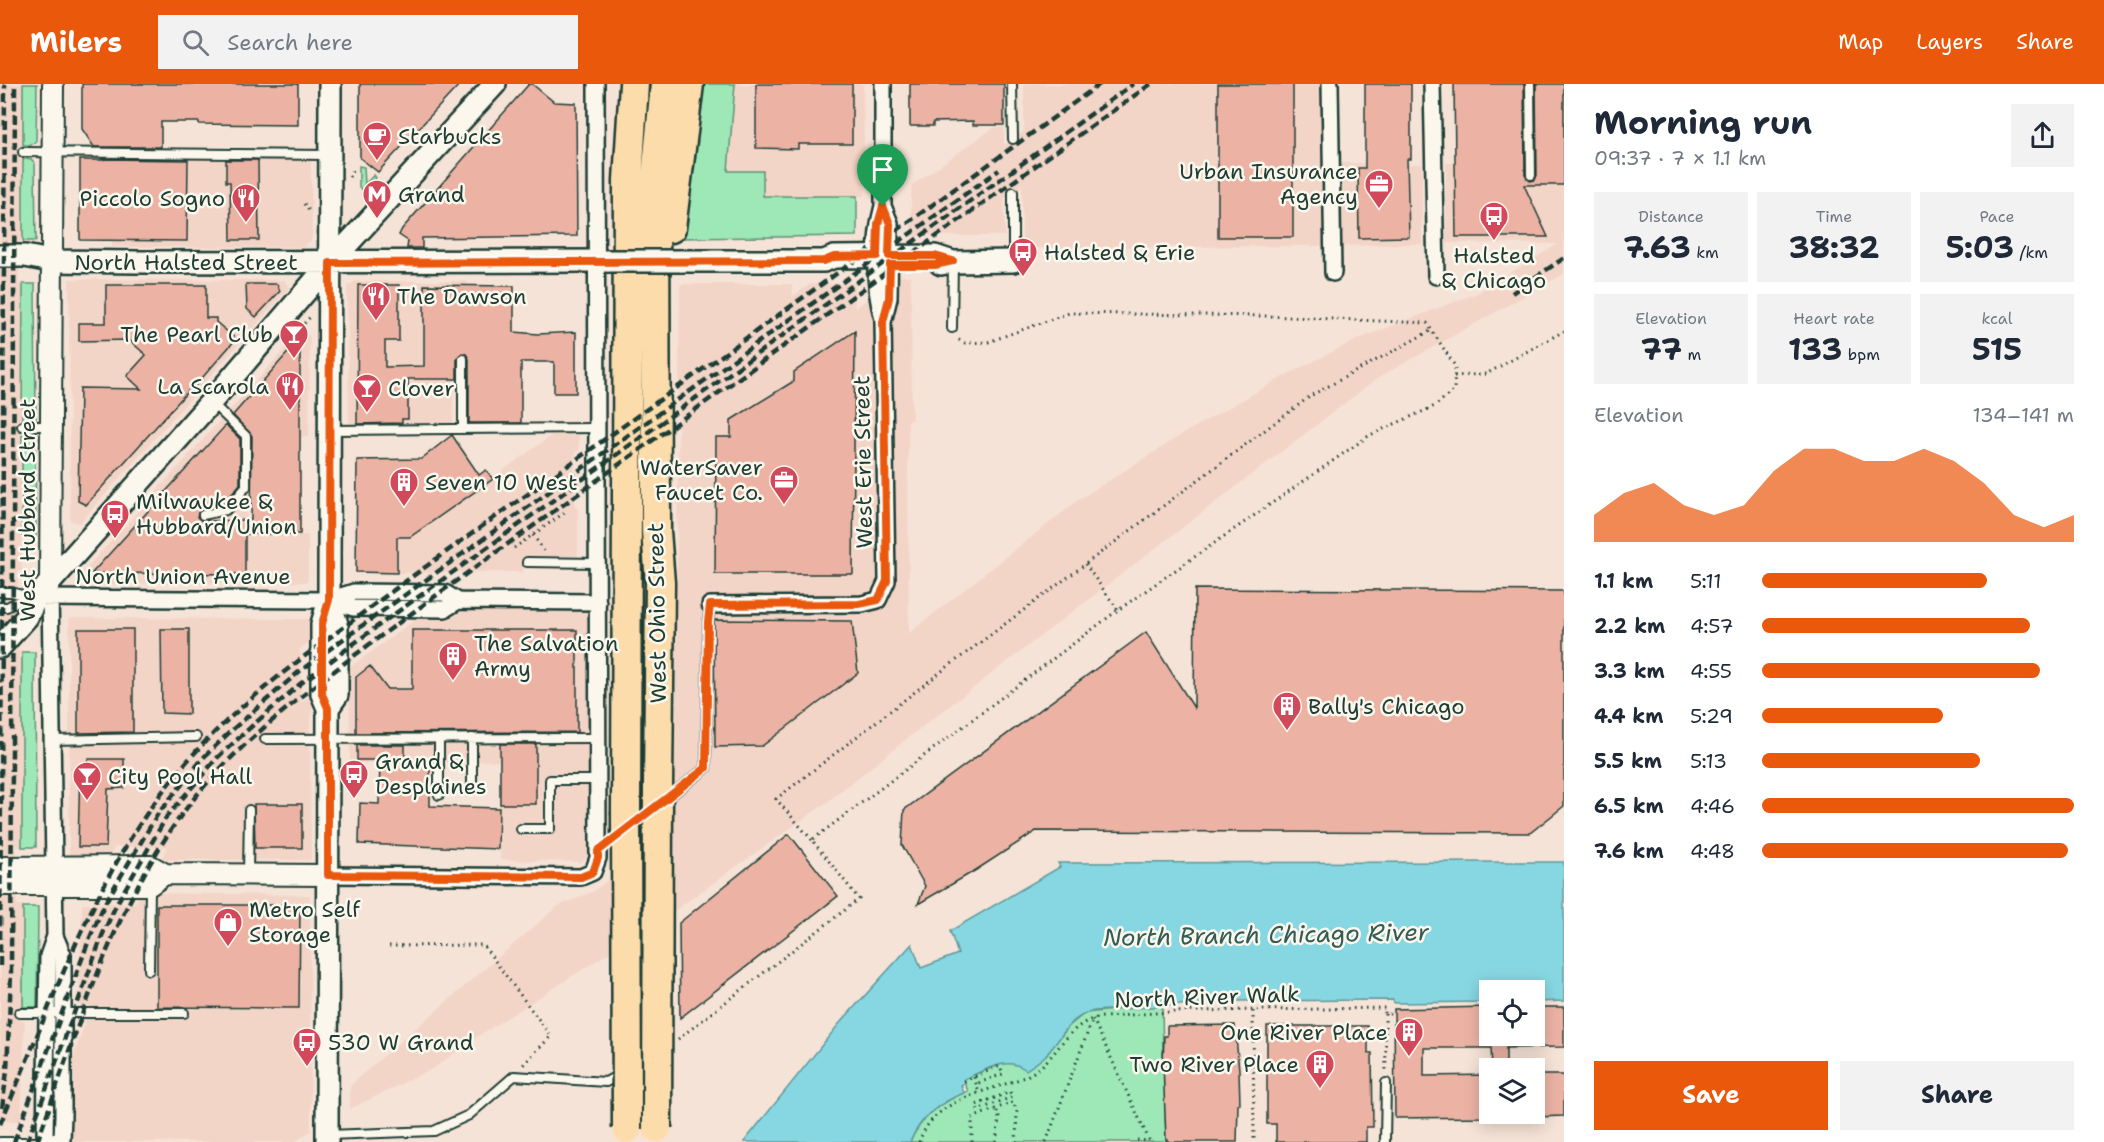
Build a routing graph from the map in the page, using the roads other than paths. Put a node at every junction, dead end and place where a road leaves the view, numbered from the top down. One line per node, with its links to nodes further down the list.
1 (53, 84): 15 (street, West Hubbard Street)
2 (330, 84): 16 (main road)
3 (495, 84): 25 (main road)
4 (596, 84): 21 (street)
5 (634, 84): 60 (highway, West Ohio Street)
6 (665, 84): 40 (highway, West Ohio Street)
7 (689, 84): 40 (highway)
8 (883, 84): 22 (street, West Erie Street)
9 (1012, 84): 13 (lane)
10 (1330, 84): 27 (street)
11 (1432, 84): 28 (street)
12 (1530, 84): 17 (lane)
13 (1013, 139)
14 (23, 152): 15 (lane)
15 (52, 152): 16 (lane); 20 (street, West Hubbard Street)
16 (331, 155): 25 (main road)
17 (1531, 175)
18 (1013, 192): 24 (lane)
19 (0, 256): 20 (main road, North Halsted Street)
20 (51, 261): 25 (main road, North Halsted Street); 26 (main road, North Halsted Street); 33 (street, West Hubbard Street)
21 (603, 261): 22 (main road, North Halsted Street, bridge); 25 (main road, North Halsted Street); 34 (street)
22 (883, 261): 23 (main road, North Halsted Street); 45 (street, West Erie Street)
23 (953, 261): 24 (main road, North Halsted Street); 29 (lane)
24 (1013, 261)
25 (330, 263): 31 (main road); 36 (main road)
26 (0, 269)
27 (1333, 273)
28 (1436, 276)
29 (951, 328)
30 (463, 359): 35 (lane)
31 (211, 402): 37 (lane); 42 (main road)
32 (22, 426): 33 (lane)
33 (50, 426): 42 (street, West Hubbard Street)
34 (597, 428): 35 (lane); 39 (street)
35 (463, 429): 36 (lane)
36 (330, 430): 43 (main road)
37 (203, 515)
38 (527, 562): 39 (lane)
39 (598, 562): 44 (street)
40 (660, 583): 79 (highway, West Ohio Street, bridge)
41 (0, 592): 42 (lane, North Union Avenue)
42 (41, 594): 43 (street, North Union Avenue); 46 (lane, North Union Avenue); 47 (main road); 48 (main road); 55 (street, West Hubbard Street)
43 (329, 600): 44 (street, North Union Avenue); 51 (main road)
44 (598, 602): 54 (street)
45 (710, 605): 60 (lane)
46 (0, 607)
47 (0, 631)
48 (0, 647)
49 (196, 737): 55 (lane)
50 (265, 738): 51 (lane)
51 (328, 738): 52 (lane); 65 (main road)
52 (439, 738): 53 (lane); 58 (lane)
53 (472, 738): 54 (lane); 57 (lane)
54 (598, 738): 56 (street)
55 (52, 740): 66 (street, West Hubbard Street)
56 (598, 780): 61 (lane); 62 (street)
57 (472, 786)
58 (439, 795)
59 (249, 810): 64 (lane)
60 (638, 815): 62 (lane); 79 (highway, West Ohio Street, bridge)
61 (521, 829)
62 (607, 844): 65 (street)
63 (0, 867): 66 (street)
64 (248, 874): 65 (street); 67 (street)
65 (328, 875): 80 (main road)
66 (54, 876): 67 (street); 68 (street); 69 (street, West Hubbard Street)
67 (158, 879): 70 (lane)
68 (0, 885)
69 (55, 936): 72 (street, West Hubbard Street); 73 (street, West Hubbard Street)
70 (148, 970)
71 (19, 1013): 72 (lane)
72 (47, 1013): 73 (lane); 83 (street, West Hubbard Street)
73 (63, 1013): 74 (lane); 84 (street, West Hubbard Street)
74 (184, 1013)
75 (674, 1042): 76 (lane)
76 (645, 1059)
77 (635, 1065): 80 (lane)
78 (1386, 1083): 85 (lane)
79 (642, 1133)
80 (327, 1138)
81 (0, 1142): 82 (lane)
82 (42, 1142)
83 (46, 1142)
84 (53, 1142)
85 (1385, 1142)

